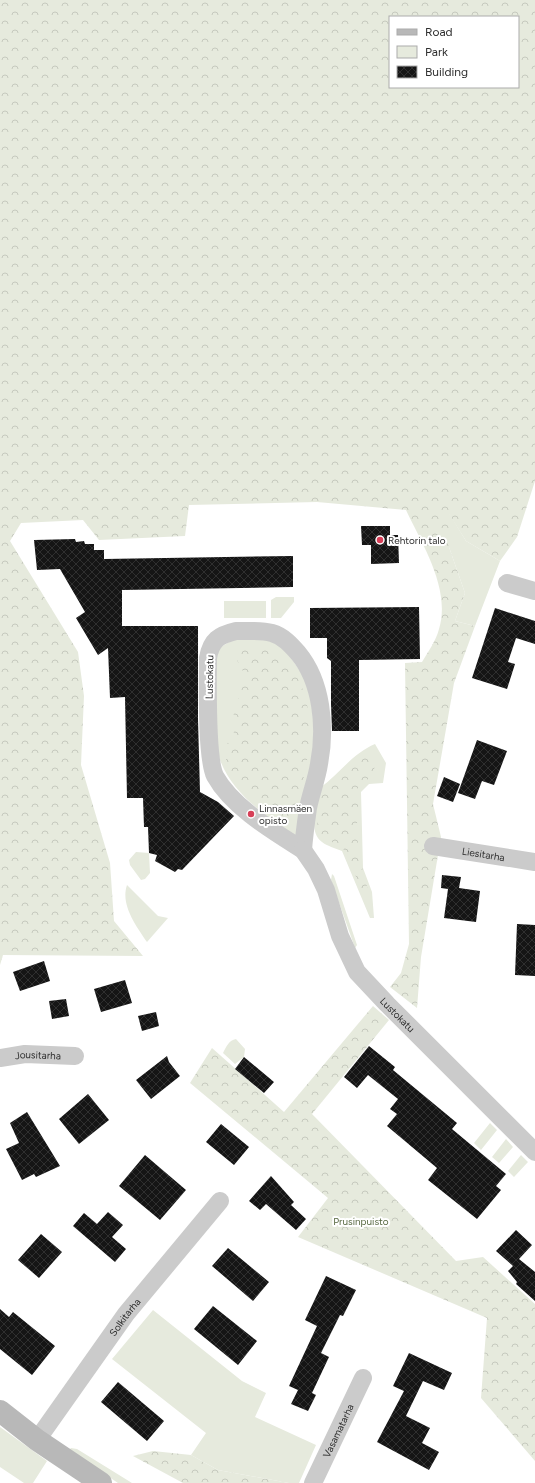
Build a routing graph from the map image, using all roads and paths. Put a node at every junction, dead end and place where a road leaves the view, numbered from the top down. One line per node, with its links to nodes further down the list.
1 (507, 583): 2 (street)
2 (535, 592)
3 (433, 846): 5 (street, Liesitarha)
4 (303, 850): 4 (street, Lustokatu); 8 (street, Lustokatu)
5 (535, 862)
6 (75, 1056): 7 (street, Jousitarha)
7 (0, 1058)
8 (535, 1152)
9 (220, 1201): 12 (street, Solkitarha)
10 (363, 1378): 14 (street, Vasamatarha)
11 (0, 1411): 12 (main road)
12 (37, 1440): 13 (main road)
13 (101, 1483)
14 (312, 1483)

